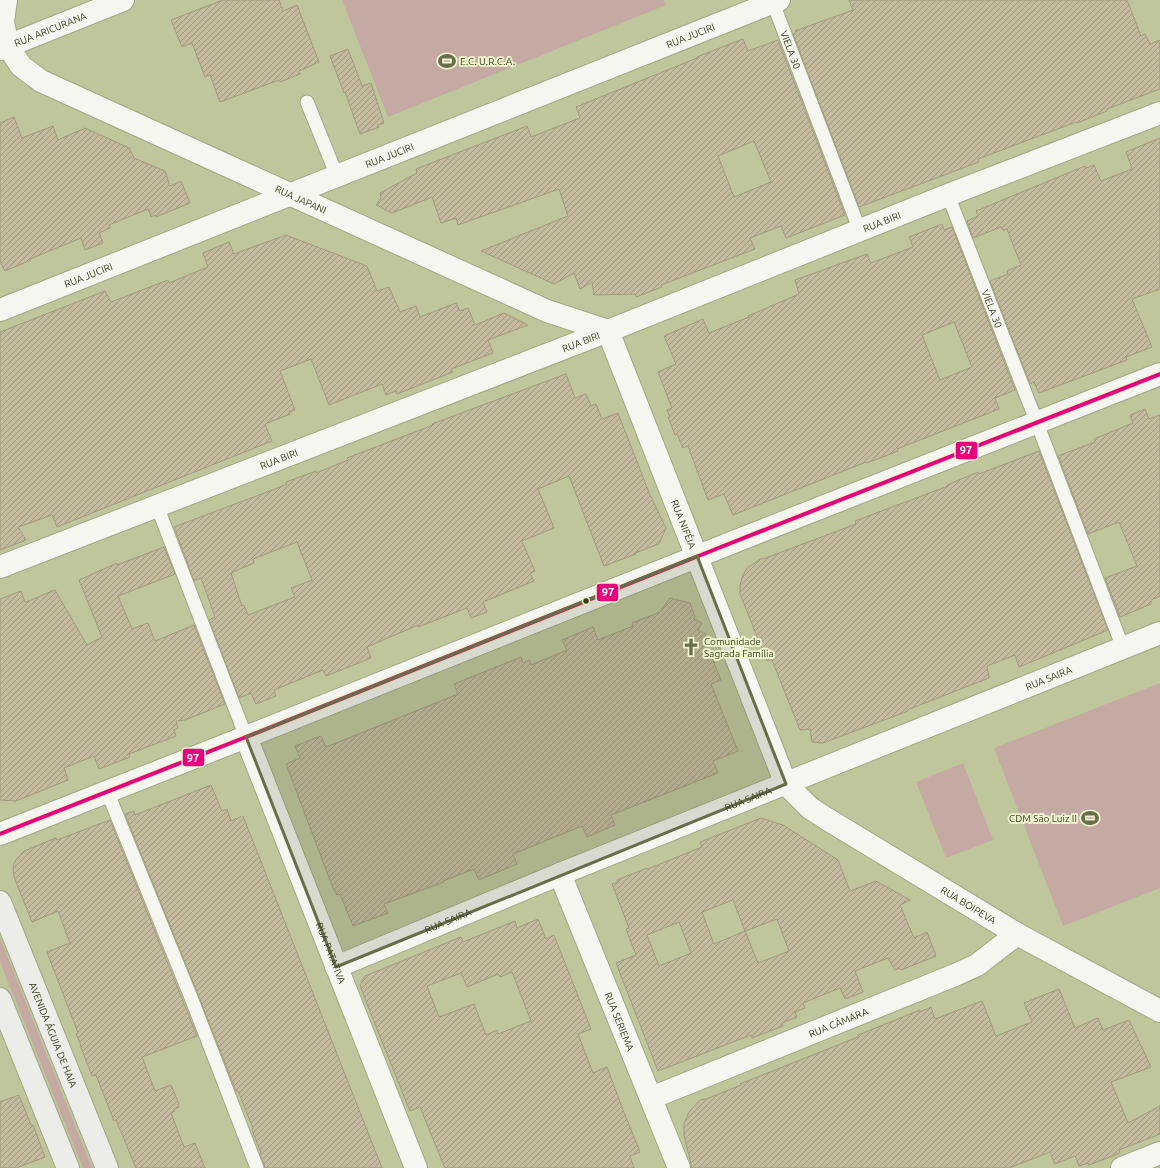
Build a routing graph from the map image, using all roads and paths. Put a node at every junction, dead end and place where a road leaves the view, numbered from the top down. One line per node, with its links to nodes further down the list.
1 (6, 0): 4 (street)
2 (123, 0): 4 (street, RUA ARICURANA)
3 (776, 1): 7 (street, RUA JUCIRI); 10 (lane, VIELA 30)
4 (4, 47): 8 (street, RUA JAPANI)
5 (306, 102): 7 (lane)
6 (1160, 113): 9 (street, RUA BIRI)
7 (337, 176): 8 (street, RUA JUCIRI)
8 (291, 194): 11 (street, RUA JUCIRI); 12 (street, RUA JAPANI)
9 (948, 195): 10 (street, RUA BIRI); 14 (lane, VIELA 30)
10 (860, 231): 12 (street, RUA BIRI)
11 (0, 310)
12 (608, 331): 15 (street, RUA BIRI); 16 (street, RUA NIFÉIA)
13 (1160, 374): 14 (street)
14 (1037, 423): 16 (street); 19 (lane, VIELA 30)
15 (157, 506): 17 (street, RUA BIRI); 20 (lane)
16 (697, 556): 20 (street); 21 (street, RUA NIFÉIA)
17 (0, 567)
18 (1160, 633): 19 (street, RUA SAIRA)
19 (1123, 648): 21 (street, RUA SAIRA)
20 (246, 737): 22 (street); 27 (street, RUA PATATIVA)
21 (786, 784): 24 (street, RUA SAIRA); 26 (street, RUA BOIPEVA)
22 (107, 791): 23 (street); 34 (lane)
23 (0, 834)
24 (560, 874): 27 (street, RUA SAIRA); 30 (street, RUA SERIEMA)
25 (0, 902): 33 (main road, AVENIDA ÁGUIA DE HAIA)
26 (1017, 934): 29 (street, RUA BOIPEVA); 30 (street, RUA CÂMARA)
27 (336, 967): 35 (street, RUA PATATIVA)
28 (0, 999): 32 (main road)
29 (1160, 1011)
30 (651, 1098): 36 (street, RUA SERIEMA)
31 (1160, 1153): 37 (street)
32 (68, 1168)
33 (108, 1168)
34 (257, 1168)
35 (416, 1168)
36 (679, 1168)
37 (1122, 1168)

